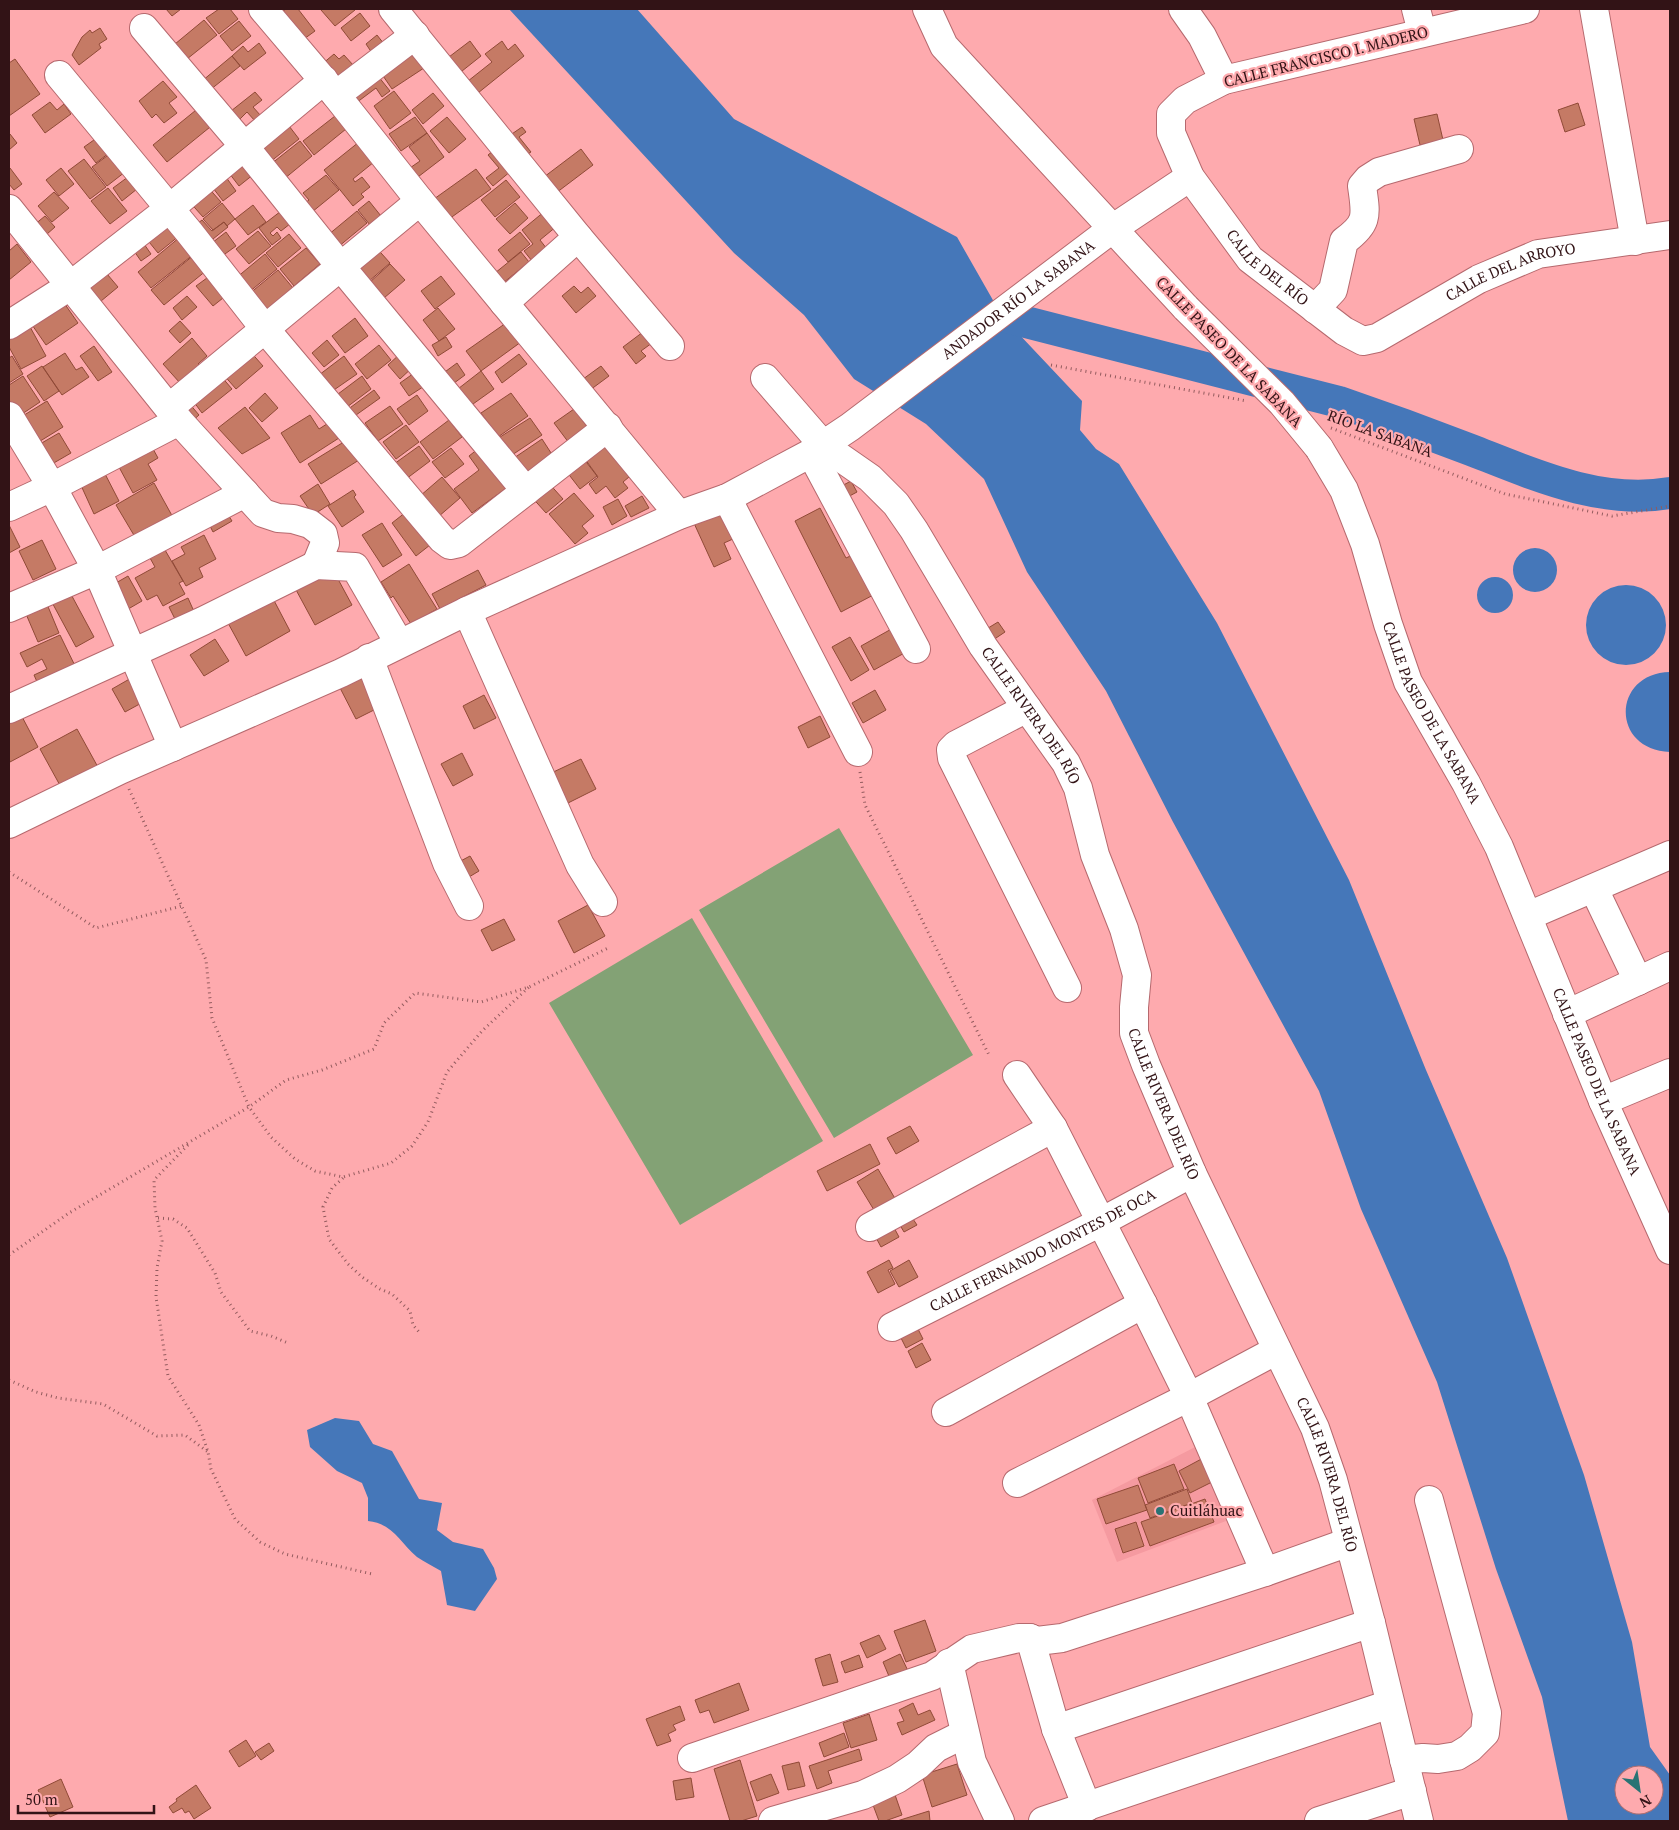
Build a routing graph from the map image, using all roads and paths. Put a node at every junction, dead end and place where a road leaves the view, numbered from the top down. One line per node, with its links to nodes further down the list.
1 (263, 9): 12 (street)
2 (393, 9): 9 (street)
3 (927, 9): 19 (street, CALLE PASEO DE LA SABANA)
4 (1183, 9): 11 (street)
5 (1525, 9): 7 (street, CALLE FRANCISCO I. MADERO)
6 (1594, 9): 22 (street)
7 (1419, 21): 11 (street, CALLE FRANCISCO I. MADERO)
8 (144, 28): 13 (street)
9 (415, 35): 12 (street); 21 (street)
10 (59, 74): 17 (street)
11 (1224, 80): 15 (street, CALLE FRANCISCO I. MADERO)
12 (330, 87): 13 (street); 16 (street)
13 (244, 146): 17 (street); 23 (street)
14 (1458, 149): 26 (street)
15 (1190, 177): 19 (street, ANDADOR RÍO LA SABANA); 26 (street, CALLE DEL RÍO)
16 (420, 201): 23 (street); 25 (street)
17 (169, 209): 24 (street); 28 (street)
18 (9, 210): 24 (street)
19 (1112, 229): 37 (street, CALLE PASEO DE LA SABANA, bridge); 38 (street, ANDADOR RÍO LA SABANA)
20 (1670, 235): 22 (street, CALLE DEL ARROYO)
21 (578, 237): 25 (street); 30 (street)
22 (1635, 241): 29 (street, CALLE DEL ARROYO)
23 (341, 267): 28 (street); 40 (street)
24 (70, 286): 27 (street); 34 (street)
25 (504, 303): 36 (street)
26 (1315, 309): 29 (street, CALLE DEL RÍO)
27 (9, 325)
28 (265, 329): 34 (street); 40 (street)
29 (1363, 341)
30 (670, 346)
31 (1051, 365): 33 (path)
32 (765, 378): 38 (street)
33 (1249, 402)
34 (174, 414): 39 (street); 41 (street)
35 (9, 416): 39 (street)
36 (608, 427): 40 (street); 45 (street)
37 (1321, 437): 43 (path, RÍO LA SABANA); 66 (street, CALLE PASEO DE LA SABANA)
38 (817, 450): 42 (street, ANDADOR RÍO LA SABANA); 51 (street); 54 (street, CALLE RIVERA DEL RÍO)
39 (52, 487): 44 (street); 47 (street)
40 (526, 491)
41 (245, 493): 46 (street); 47 (street)
42 (727, 498): 45 (street, ANDADOR RÍO LA SABANA); 57 (street)
43 (1670, 506)
44 (9, 507)
45 (679, 515): 49 (street, ANDADOR RÍO LA SABANA)
46 (316, 564): 50 (street); 52 (street)
47 (97, 570): 48 (street); 52 (street)
48 (9, 608)
49 (467, 611): 50 (street, ANDADOR RÍO LA SABANA); 63 (street)
50 (399, 643): 53 (street, ANDADOR RÍO LA SABANA)
51 (916, 649)
52 (133, 653): 55 (street); 56 (street)
53 (369, 658): 56 (street, ANDADOR RÍO LA SABANA); 65 (street)
54 (1027, 708): 71 (street); 80 (street, CALLE RIVERA DEL RÍO)
55 (9, 709)
56 (173, 747): 58 (street, ANDADOR RÍO LA SABANA)
57 (858, 752): 73 (path)
58 (120, 770): 59 (street, ANDADOR RÍO LA SABANA); 64 (path)
59 (9, 824)
60 (1670, 856): 62 (street)
61 (9, 872): 64 (path)
62 (1594, 889): 66 (street); 69 (street)
63 (603, 902)
64 (182, 906): 77 (path)
65 (469, 906)
66 (1528, 916): 72 (street, CALLE PASEO DE LA SABANA)
67 (608, 948): 70 (path)
68 (1670, 966): 69 (street)
69 (1638, 980): 72 (street)
70 (529, 986): 77 (path); 81 (path)
71 (1067, 988)
72 (1567, 1014): 76 (street, CALLE PASEO DE LA SABANA)
73 (990, 1057)
74 (1670, 1073): 76 (street)
75 (1017, 1075): 78 (street)
76 (1603, 1101): 85 (street, CALLE PASEO DE LA SABANA)
77 (249, 1107): 79 (path); 81 (path)
78 (1053, 1128): 83 (street); 84 (street)
79 (191, 1141): 82 (path); 86 (path)
80 (1192, 1173): 83 (street, CALLE FERNANDO MONTES DE OCA); 91 (street, CALLE RIVERA DEL RÍO)
81 (343, 1177): 89 (path)
82 (158, 1218): 90 (path); 95 (path)
83 (1101, 1222): 87 (street); 88 (street, CALLE FERNANDO MONTES DE OCA)
84 (870, 1226)
85 (1670, 1250)
86 (9, 1255)
87 (1143, 1304): 93 (street); 94 (street)
88 (892, 1327)
89 (419, 1332)
90 (288, 1343)
91 (1277, 1350): 93 (street); 98 (street, CALLE RIVERA DEL RÍO)
92 (9, 1380): 95 (path)
93 (1189, 1397): 96 (street); 99 (street)
94 (946, 1412)
95 (208, 1452): 100 (path)
96 (1017, 1483)
97 (1429, 1500): 108 (street)
98 (1349, 1542): 99 (street); 101 (street, CALLE RIVERA DEL RÍO)
99 (1265, 1572): 102 (street)
100 (372, 1574)
101 (1371, 1623): 104 (street, CALLE RIVERA DEL RÍO); 105 (street)
102 (1030, 1638): 103 (street); 105 (street)
103 (949, 1664): 106 (street); 107 (street)
104 (1390, 1704): 108 (street, CALLE RIVERA DEL RÍO); 110 (street)
105 (1056, 1729): 110 (street)
106 (964, 1734): 112 (street); 113 (street)
107 (692, 1758)
108 (1404, 1760): 109 (street, CALLE RIVERA DEL RÍO)
109 (1412, 1791): 114 (street); 115 (street, CALLE RIVERA DEL RÍO)
110 (1087, 1807): 111 (street)
111 (1051, 1820)
112 (773, 1821)
113 (1000, 1821)
114 (1319, 1821)
115 (1419, 1821)

